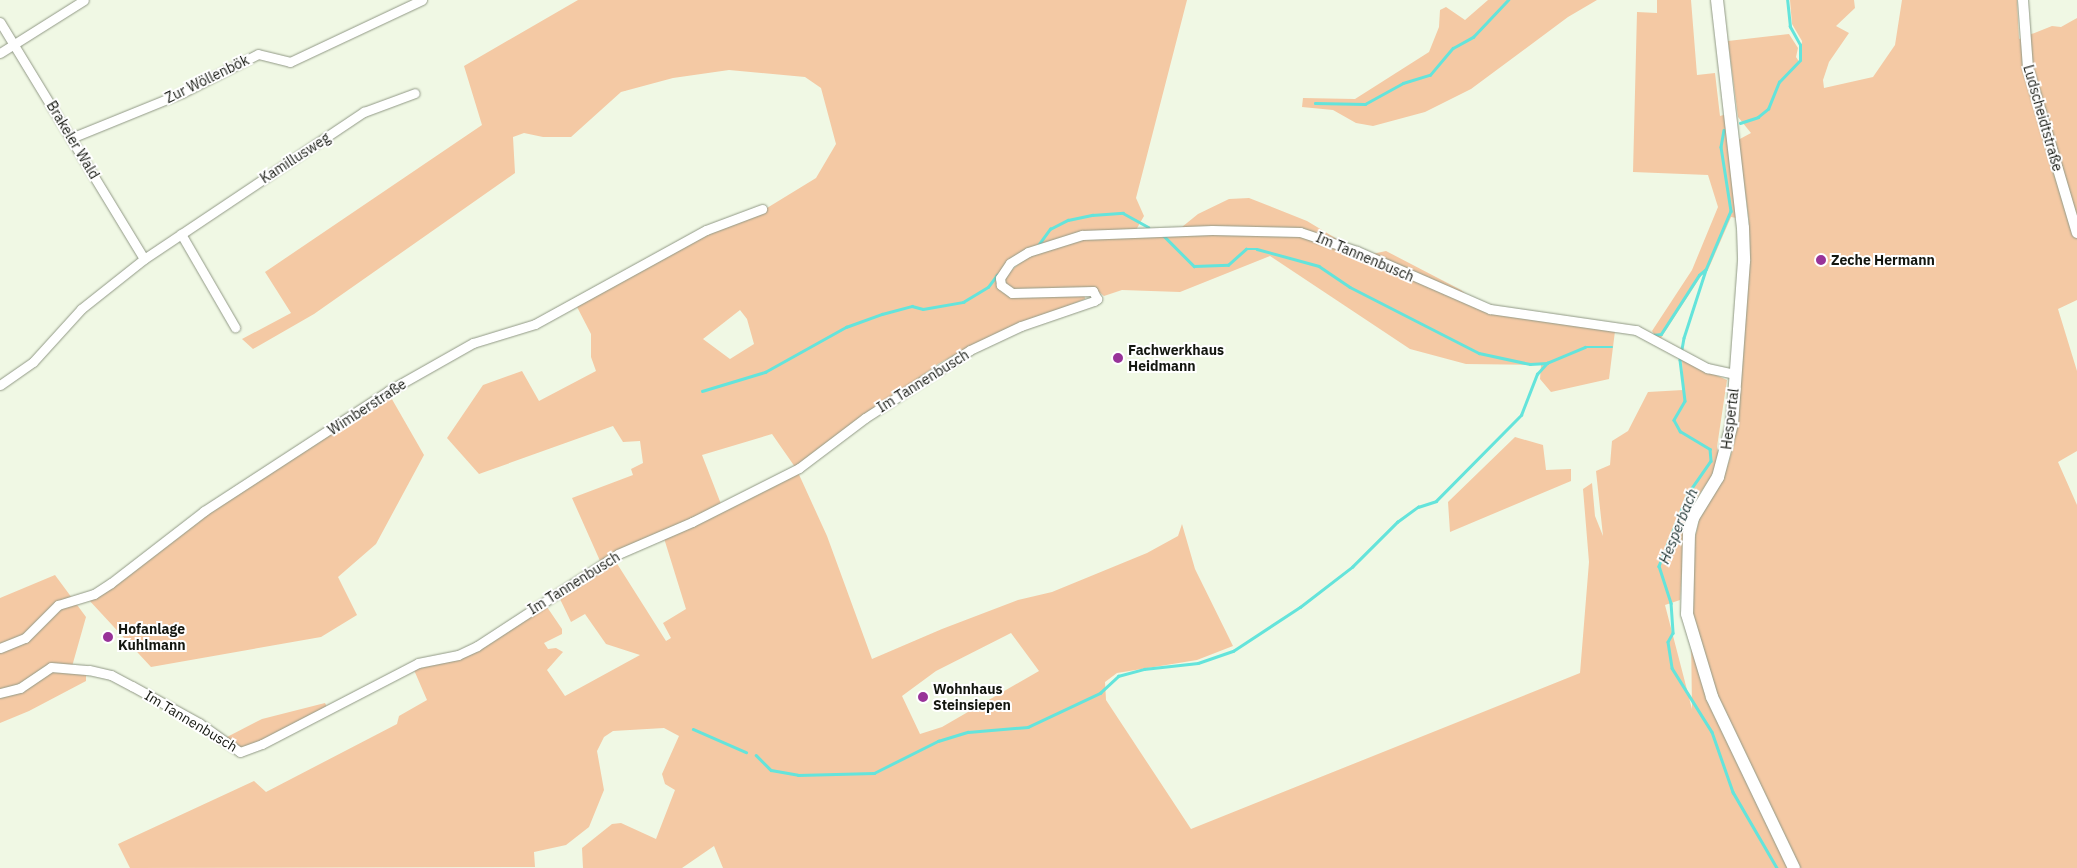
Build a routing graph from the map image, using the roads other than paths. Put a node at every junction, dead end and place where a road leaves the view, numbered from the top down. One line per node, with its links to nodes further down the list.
1 (84, 0): 6 (street)
2 (422, 0): 9 (street, Zur Wöllenbök)
3 (1717, 0): 15 (main road, Hespertal)
4 (2023, 0): 11 (street, Ludscheidtstraße)
5 (0, 22): 6 (street, Brakeler Wald)
6 (14, 44): 7 (street); 9 (street, Brakeler Wald)
7 (0, 53)
8 (415, 93): 12 (street, Kamillusweg)
9 (72, 138): 13 (street, Brakeler Wald)
10 (762, 209): 17 (street, Wimberstraße)
11 (2077, 233)
12 (181, 234): 13 (street, Kamillusweg); 14 (street)
13 (144, 259): 16 (street, Kamillusweg)
14 (235, 327)
15 (1735, 374): 18 (street, Im Tannenbusch); 19 (main road, Hespertal)
16 (0, 385)
17 (0, 648)
18 (0, 693)
19 (1794, 868)

